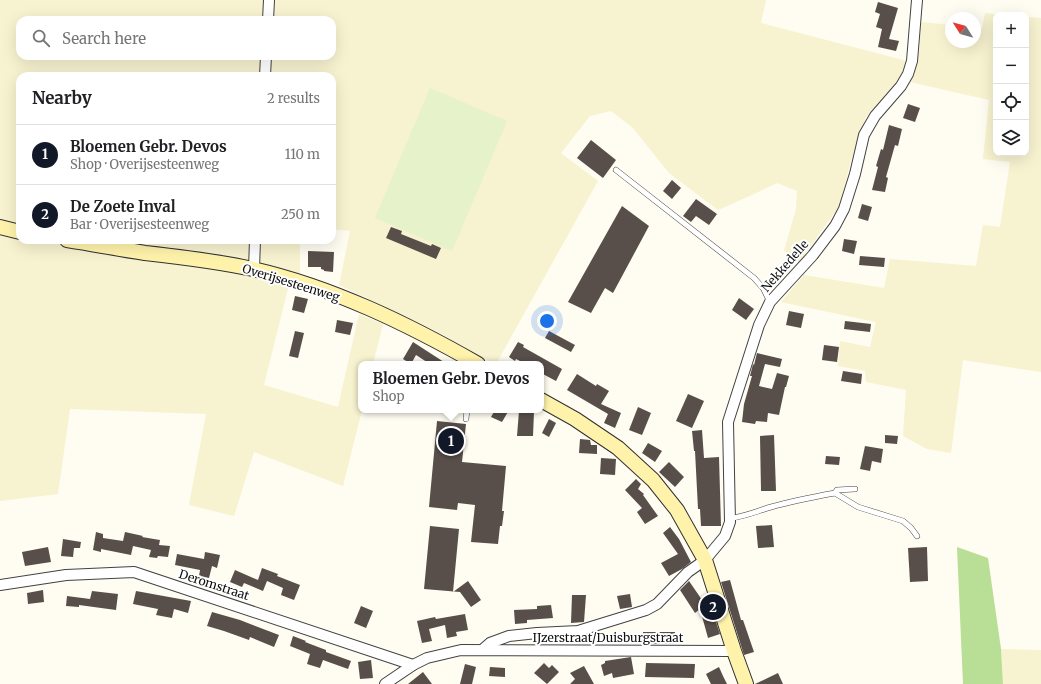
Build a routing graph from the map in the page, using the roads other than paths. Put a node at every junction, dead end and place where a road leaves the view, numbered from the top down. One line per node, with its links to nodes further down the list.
1 (269, 0): 3 (street)
2 (917, 0): 12 (street, Nekkedelle)
3 (268, 16)
4 (266, 60): 5 (street)
5 (265, 72)
6 (616, 170): 12 (lane)
7 (0, 227): 8 (street)
8 (16, 231)
9 (92, 244): 11 (street, Overijsesteenweg)
10 (255, 244): 11 (street)
11 (254, 269): 13 (street, Overijsesteenweg)
12 (770, 302): 19 (street, Nekkedelle)
13 (470, 361)
14 (544, 402): 21 (street)
15 (467, 413): 16 (lane)
16 (466, 419)
17 (855, 489): 18 (lane)
18 (835, 493): 19 (lane); 20 (lane)
19 (730, 518): 21 (street, Nekkedelle)
20 (917, 536)
21 (705, 560): 23 (street, Nekkedelle); 24 (street)
22 (0, 585): 25 (street, Deromstraat)
23 (482, 650): 24 (street, IJzerstraat/Duisburgstraat); 25 (street, IJzerstraat/Duisburgstraat)
24 (734, 651): 27 (street)
25 (413, 665): 26 (street, IJzerstraat/Duisburgstraat)
26 (385, 684)
27 (746, 684)

